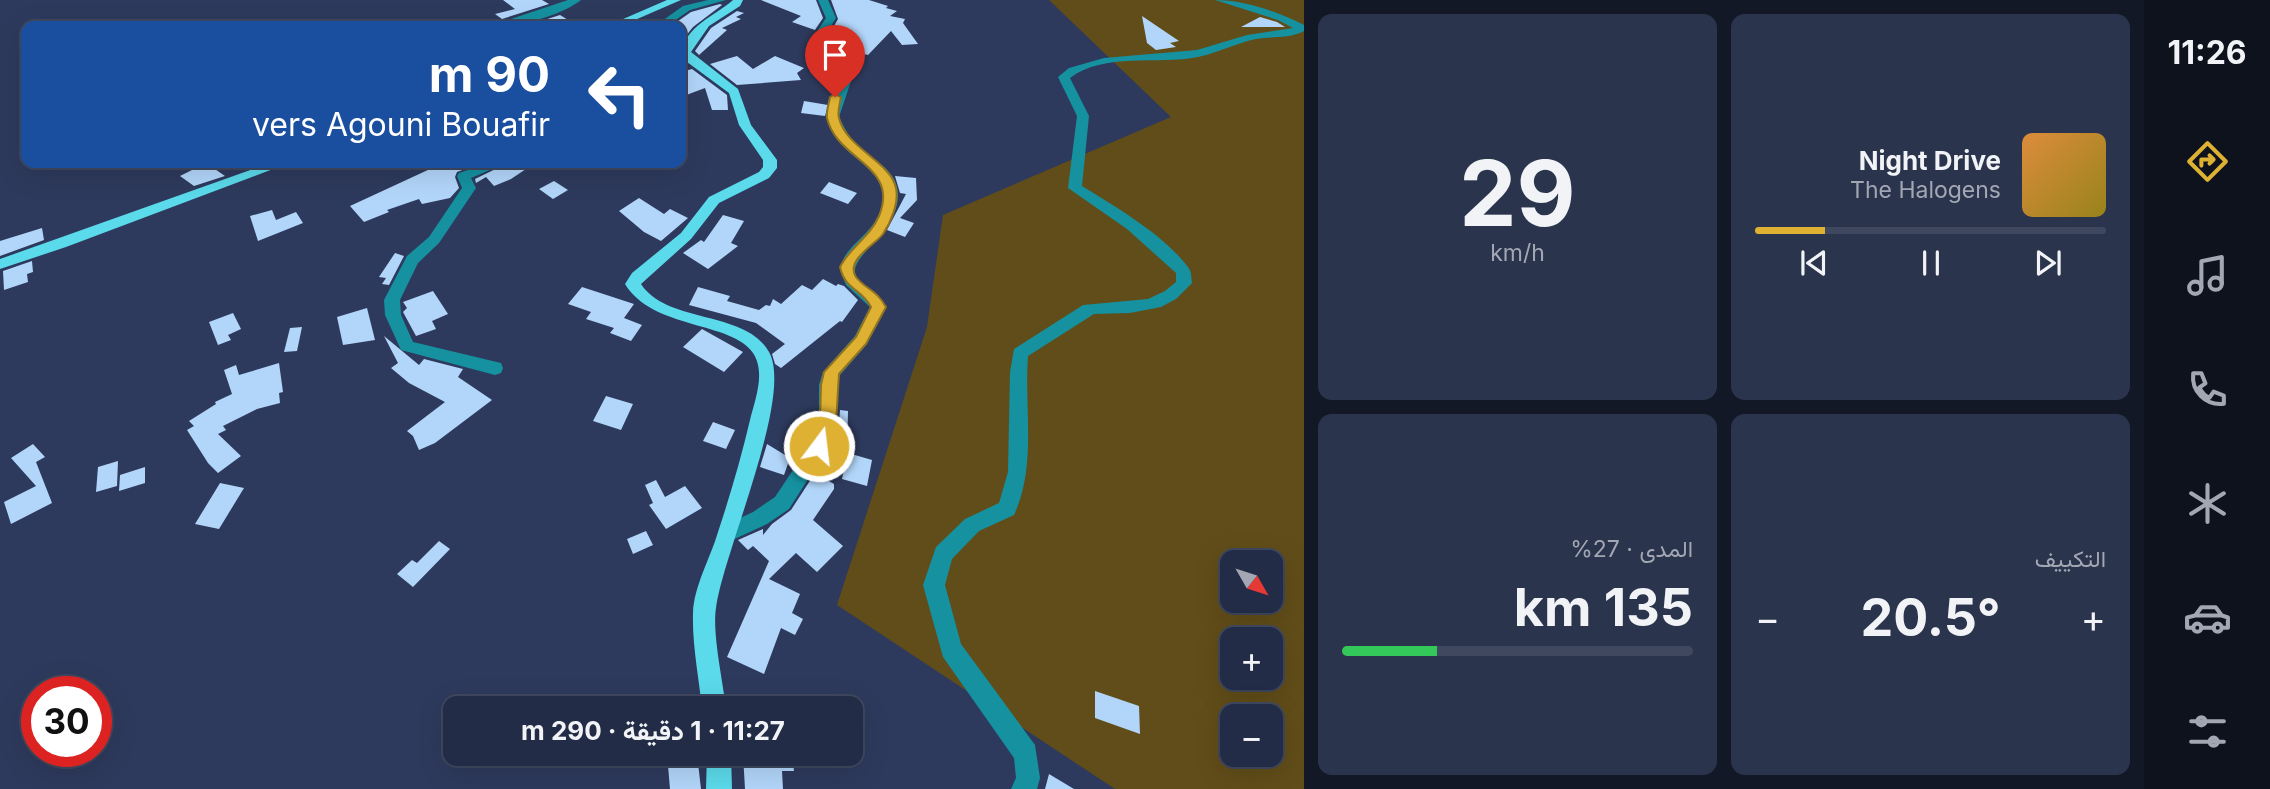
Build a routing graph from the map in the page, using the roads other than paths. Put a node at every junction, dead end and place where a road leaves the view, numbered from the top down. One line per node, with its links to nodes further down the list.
1 (576, 0): 7 (street)
2 (676, 0): 8 (main road)
3 (721, 0): 9 (street)
4 (738, 0): 10 (main road)
5 (824, 0): 16 (street)
6 (1220, 0): 20 (street)
7 (514, 21)
8 (624, 21)
9 (668, 21)
10 (686, 50)
11 (686, 53): 16 (main road)
12 (268, 168): 14 (main road)
13 (486, 168): 15 (street)
14 (0, 264)
15 (495, 368)
16 (728, 533): 17 (main road)
17 (713, 696)
18 (719, 766): 19 (main road)
19 (719, 789)
20 (1024, 789)

